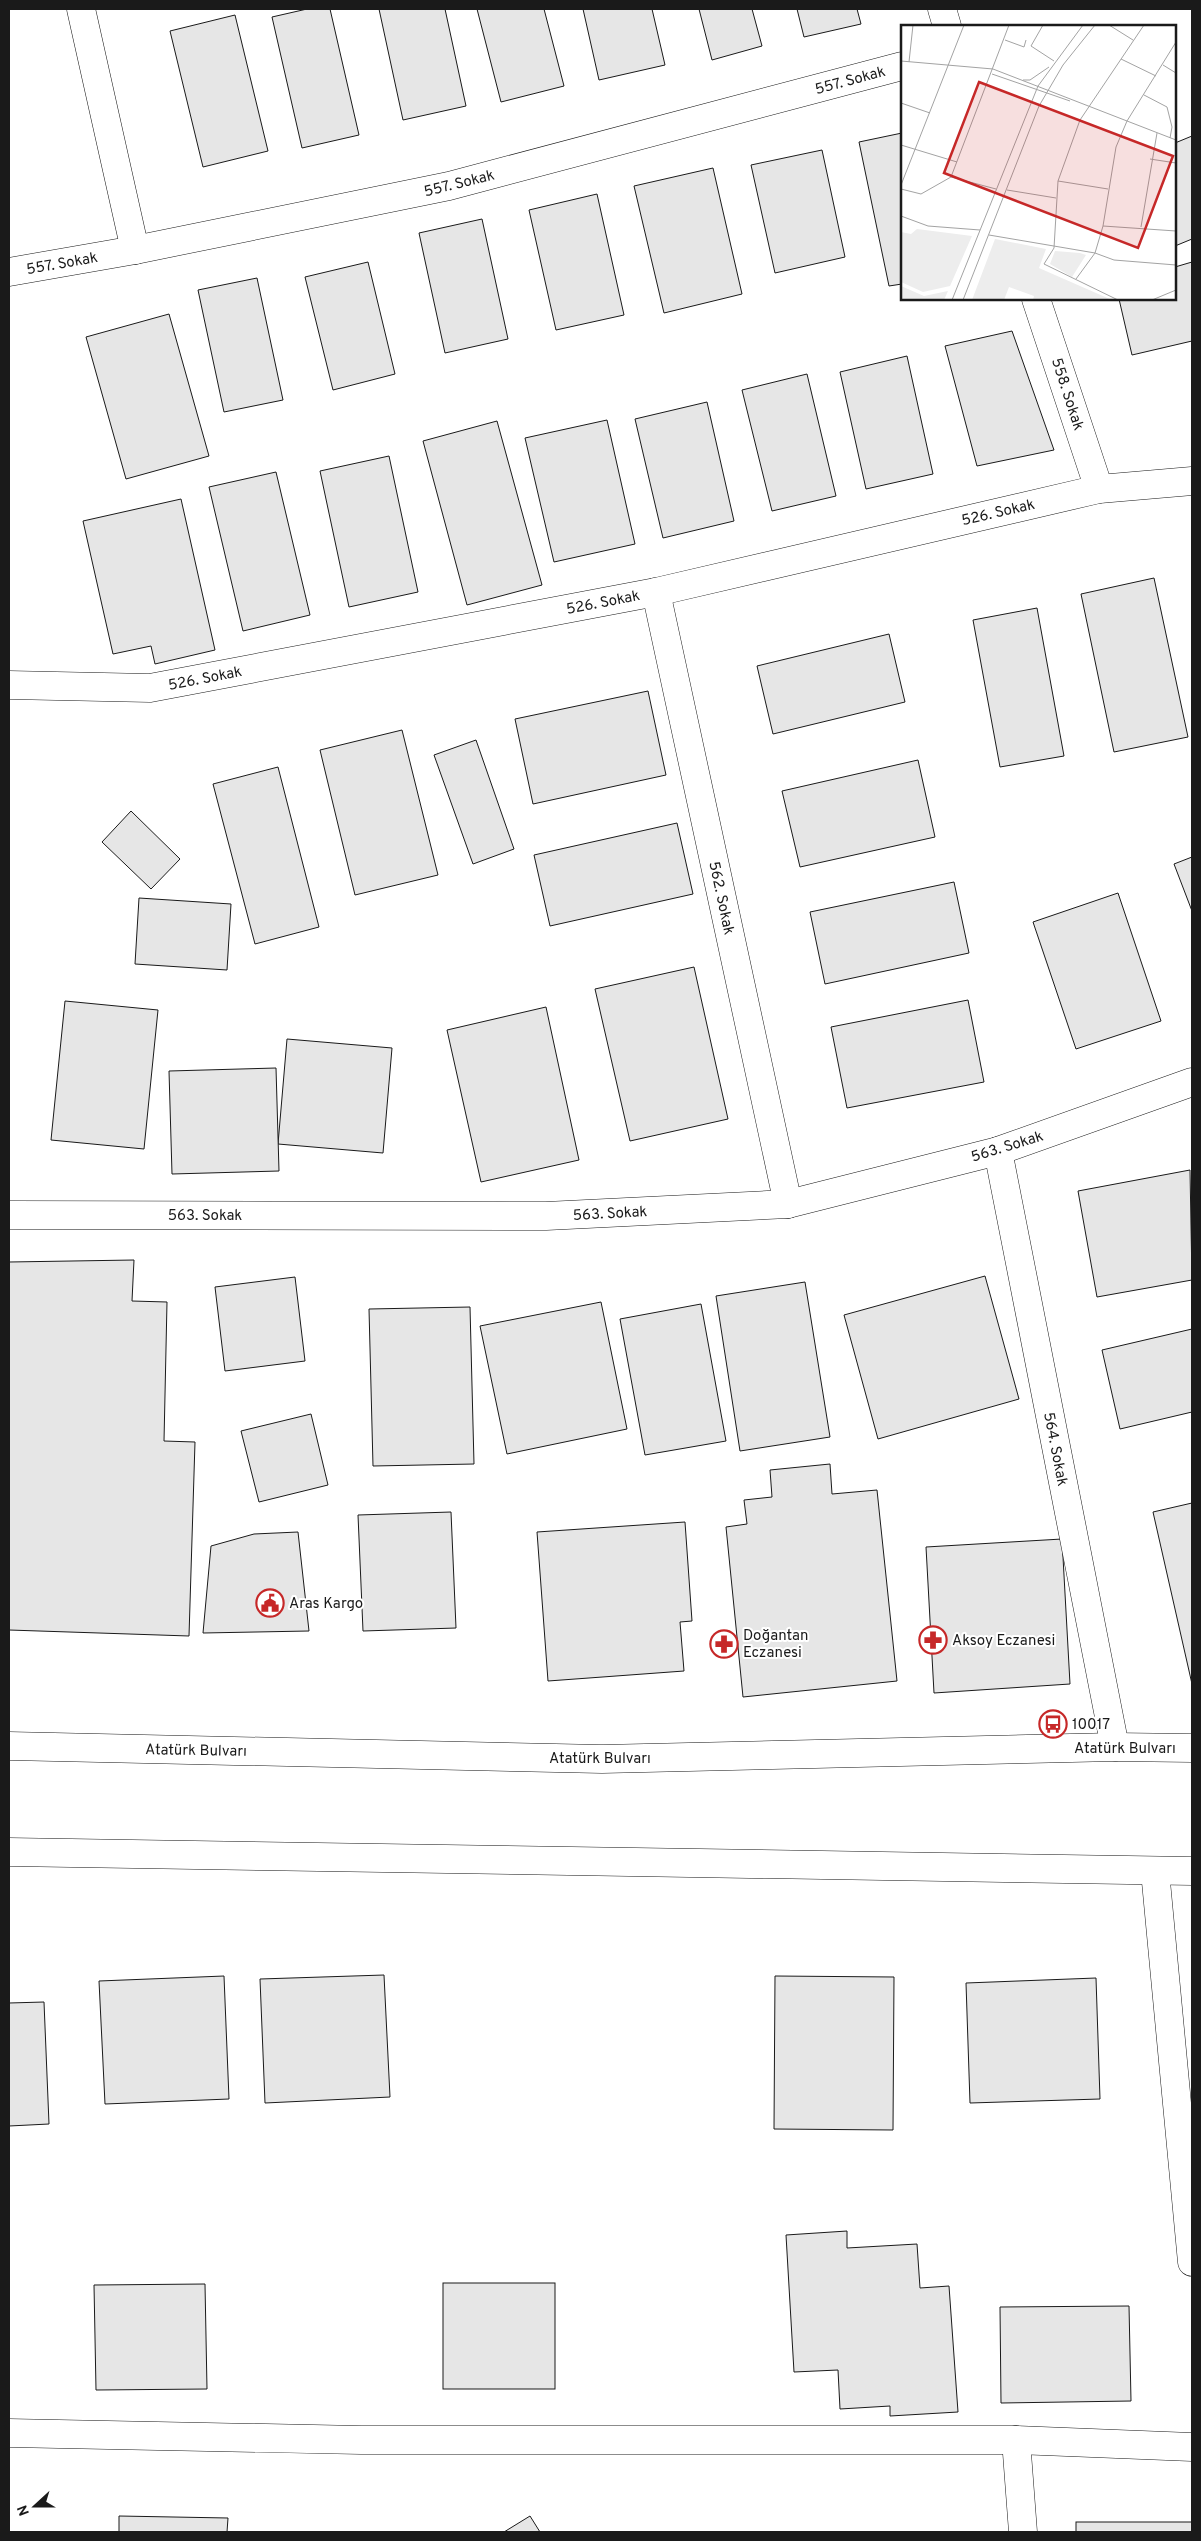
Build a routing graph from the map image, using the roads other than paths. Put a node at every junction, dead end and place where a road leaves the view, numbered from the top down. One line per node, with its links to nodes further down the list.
1 (81, 9): 5 (street)
2 (942, 9): 3 (street)
3 (947, 25)
4 (901, 66): 5 (street, 557. Sokak)
5 (135, 250): 6 (street, 557. Sokak)
6 (9, 272)
7 (1036, 300): 9 (street, 558. Sokak)
8 (1192, 481): 9 (street, 526. Sokak)
9 (1099, 489): 10 (street, 526. Sokak)
10 (656, 592): 11 (street, 526. Sokak); 14 (street, 562. Sokak)
11 (9, 684)
12 (1192, 1082): 13 (street, 563. Sokak)
13 (998, 1150): 14 (street, 563. Sokak); 17 (street, 564. Sokak)
14 (788, 1204): 15 (street, 563. Sokak)
15 (9, 1215)
16 (9, 1746): 17 (street, Atatürk Bulvarı)
17 (1115, 1747): 18 (street, Atatürk Bulvarı)
18 (1192, 1748)
19 (9, 1852): 20 (street)
20 (1155, 1871): 21 (street); 22 (street)
21 (1192, 1871)
22 (1192, 2262)
23 (9, 2433): 24 (street)
24 (1016, 2440): 25 (street); 26 (street)
25 (1192, 2447)
26 (1023, 2532)

